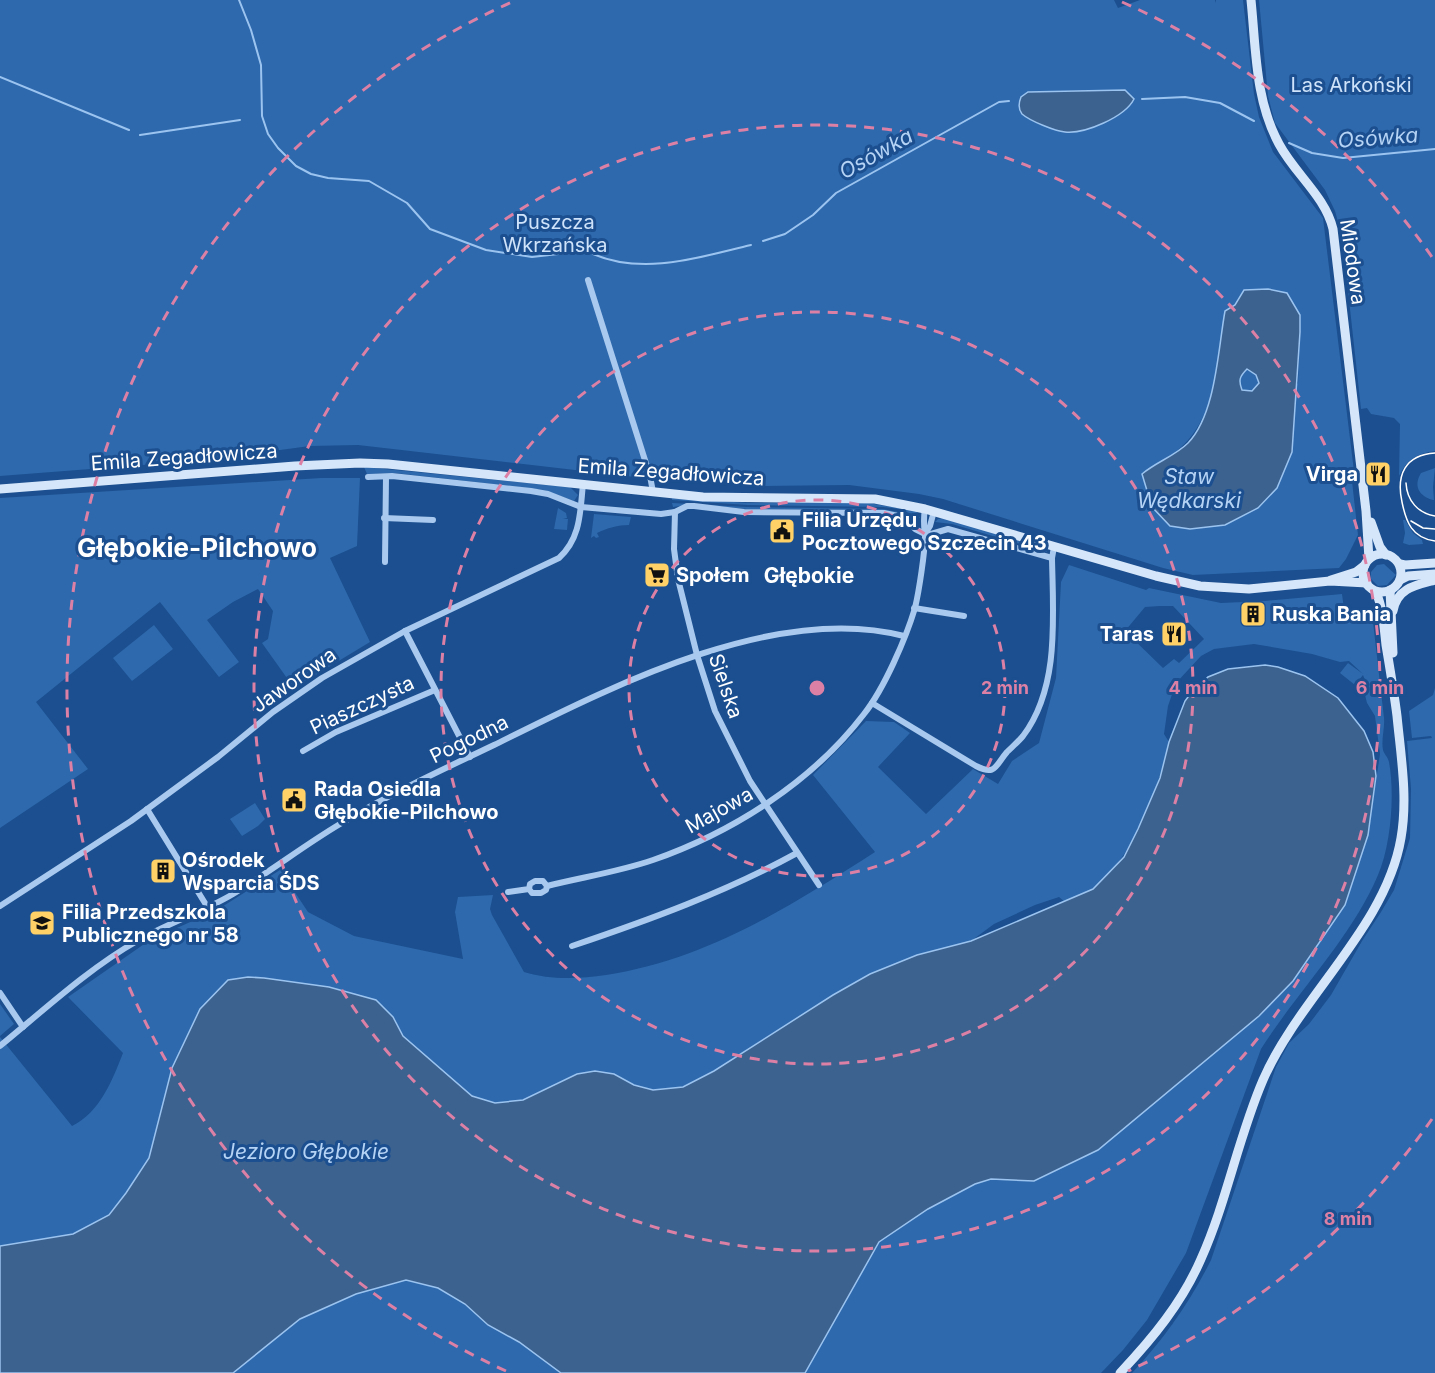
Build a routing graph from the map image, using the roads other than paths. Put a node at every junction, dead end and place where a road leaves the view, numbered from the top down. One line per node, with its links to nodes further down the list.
1 (1251, 0): 10 (street, Miodowa)
2 (588, 280): 7 (street)
3 (368, 477): 4 (street)
4 (386, 477): 8 (street); 12 (street)
5 (583, 484): 6 (street, Emila Zegadłowicza); 7 (street, Emila Zegadłowicza); 8 (street, Jaworowa)
6 (0, 489)
7 (653, 492): 9 (street, Emila Zegadłowicza)
8 (581, 507): 11 (street); 32 (street, Jaworowa)
9 (929, 510): 14 (street, Majowa); 15 (street, Emila Zegadłowicza)
10 (1366, 511): 16 (street, Miodowa); 19 (street, Miodowa)
11 (675, 512): 14 (street); 34 (street, Sielska)
12 (384, 518): 13 (street); 18 (street)
13 (433, 520)
14 (925, 534): 17 (street); 29 (street, Majowa)
15 (1054, 547): 17 (street); 25 (street, Emila Zegadłowicza)
16 (1386, 555): 19 (street); 21 (street)
17 (1052, 558): 37 (street)
18 (385, 562)
19 (1367, 562): 25 (street, Emila Zegadłowicza); 26 (street)
20 (1435, 563): 21 (street)
21 (1400, 564): 23 (street)
22 (1435, 573): 23 (street)
23 (1400, 580): 27 (street)
24 (1435, 580): 31 (street)
25 (1330, 581): 26 (street, Emila Zegadłowicza)
26 (1367, 583): 28 (street)
27 (1390, 590): 28 (street); 31 (street)
28 (1376, 591): 36 (street)
29 (914, 609): 30 (street); 33 (street, Majowa)
30 (964, 616)
31 (1392, 622): 36 (street)
32 (405, 631): 35 (street, Piaszczysta); 41 (street, Jaworowa)
33 (904, 636): 34 (street, Pogodna); 37 (street, Majowa)
34 (697, 655): 39 (street, Pogodna); 40 (street, Sielska)
35 (435, 690): 38 (street, Piaszczysta); 39 (street, Piaszczysta)
36 (1394, 692): 53 (street)
37 (872, 703): 40 (street, Majowa)
38 (303, 751)
39 (470, 757): 48 (street, Pogodna)
40 (764, 804): 42 (street, Sielska); 44 (street, Majowa)
41 (147, 809): 47 (street, Jaworowa); 48 (street)
42 (797, 853): 43 (street, Sielska); 49 (street)
43 (819, 885)
44 (547, 886): 45 (street, Majowa); 45 (street, Majowa)
45 (529, 889): 46 (street, Majowa)
46 (508, 892)
47 (0, 906)
48 (208, 908): 51 (street, Pogodna)
49 (572, 946)
50 (0, 993): 51 (street)
51 (23, 1027): 52 (street, Pogodna)
52 (0, 1046)
53 (1120, 1373)

